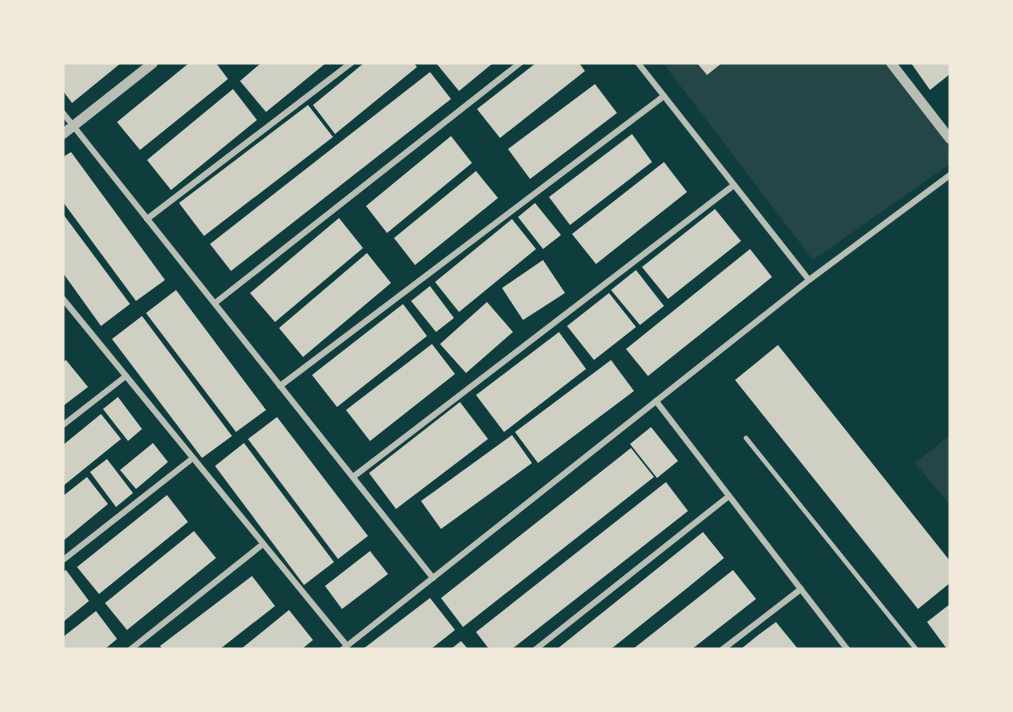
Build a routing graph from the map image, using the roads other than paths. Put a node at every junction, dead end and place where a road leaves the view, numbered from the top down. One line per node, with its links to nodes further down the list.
1 (153, 63): 8 (street)
2 (351, 63): 13 (street)
3 (520, 63): 16 (street)
4 (638, 63): 6 (street)
5 (891, 63): 10 (street)
6 (664, 96): 12 (street); 18 (street)
7 (63, 113): 8 (street)
8 (73, 126): 9 (street); 13 (street)
9 (63, 134)
10 (950, 139)
11 (950, 175): 14 (street)
12 (734, 185): 14 (street); 23 (street)
13 (147, 219): 16 (street)
14 (809, 280): 19 (street)
15 (63, 298): 17 (street)
16 (215, 303): 18 (street)
17 (126, 376): 20 (street); 22 (street)
18 (280, 386): 23 (street)
19 (656, 401): 24 (street); 27 (street)
20 (63, 425)
21 (746, 438): 34 (lane)
22 (193, 458): 25 (street); 26 (street)
23 (353, 477): 27 (street)
24 (729, 495): 28 (street); 31 (street)
25 (263, 544): 29 (street); 30 (street)
26 (63, 560)
27 (433, 578): 29 (street)
28 (801, 589): 32 (street); 33 (street)
29 (345, 648)
30 (131, 649)
31 (536, 649)
32 (723, 649)
33 (847, 649)
34 (916, 649)

